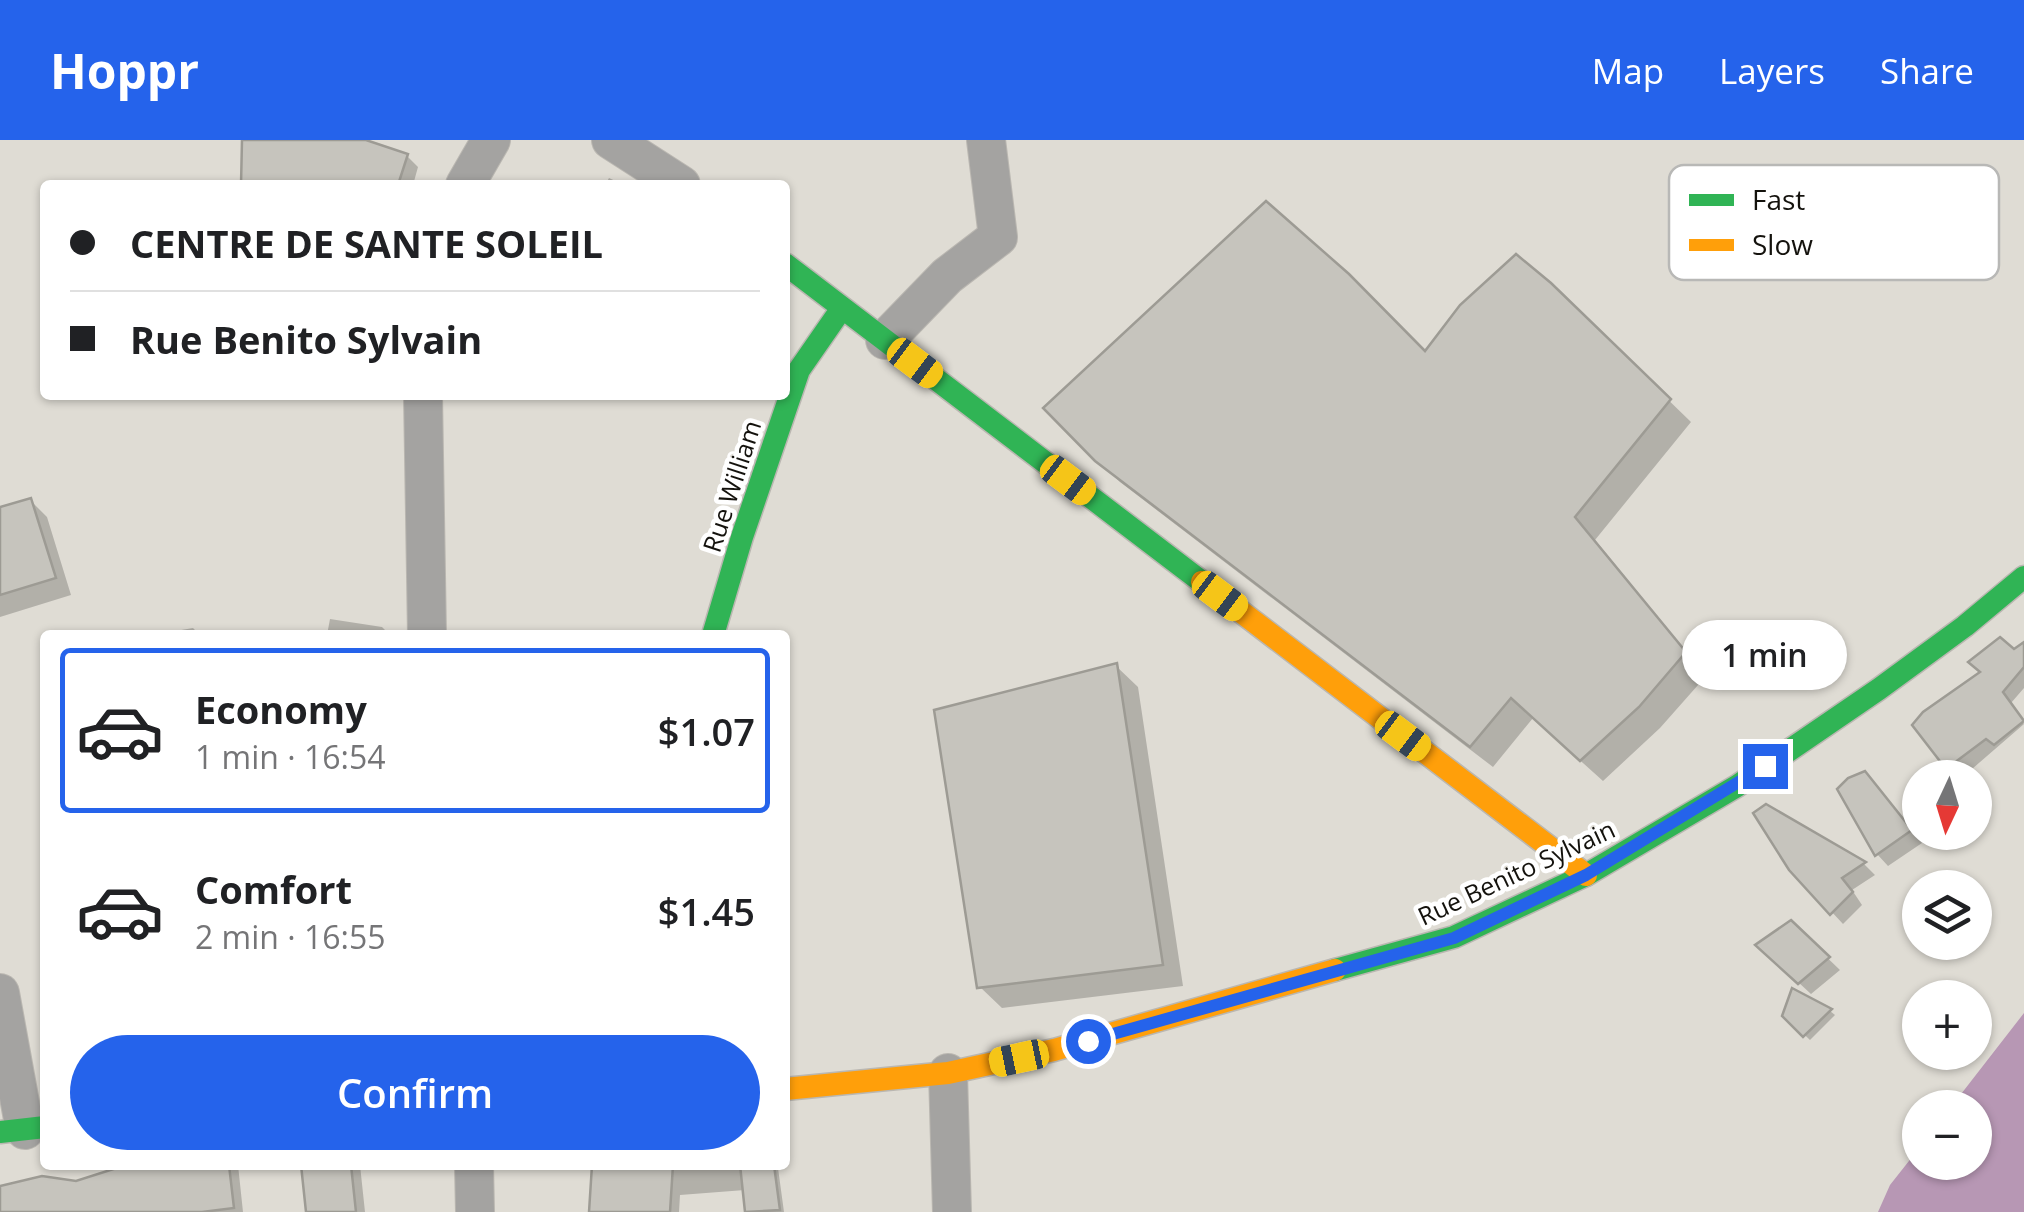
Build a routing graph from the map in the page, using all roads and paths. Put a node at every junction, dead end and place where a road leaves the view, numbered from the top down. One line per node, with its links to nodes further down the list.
1 (491, 140): 4 (street)
2 (611, 140): 5 (street)
3 (986, 140): 8 (street)
4 (468, 180)
5 (674, 180)
6 (790, 268): 7 (street)
7 (842, 308): 8 (street); 9 (street, Rue William)
8 (885, 340): 15 (street)
9 (790, 396)
10 (423, 400): 13 (street)
11 (789, 400): 14 (street, Rue William)
12 (2024, 577): 15 (street, Rue Benito Sylvain)
13 (427, 630)
14 (715, 630)
15 (1586, 875): 17 (street, Rue Benito Sylvain)
16 (0, 993): 19 (street)
17 (948, 1073): 18 (street, Rue Benito Sylvain); 22 (street)
18 (790, 1089)
19 (23, 1130)
20 (474, 1170): 21 (street)
21 (476, 1212)
22 (952, 1212)

